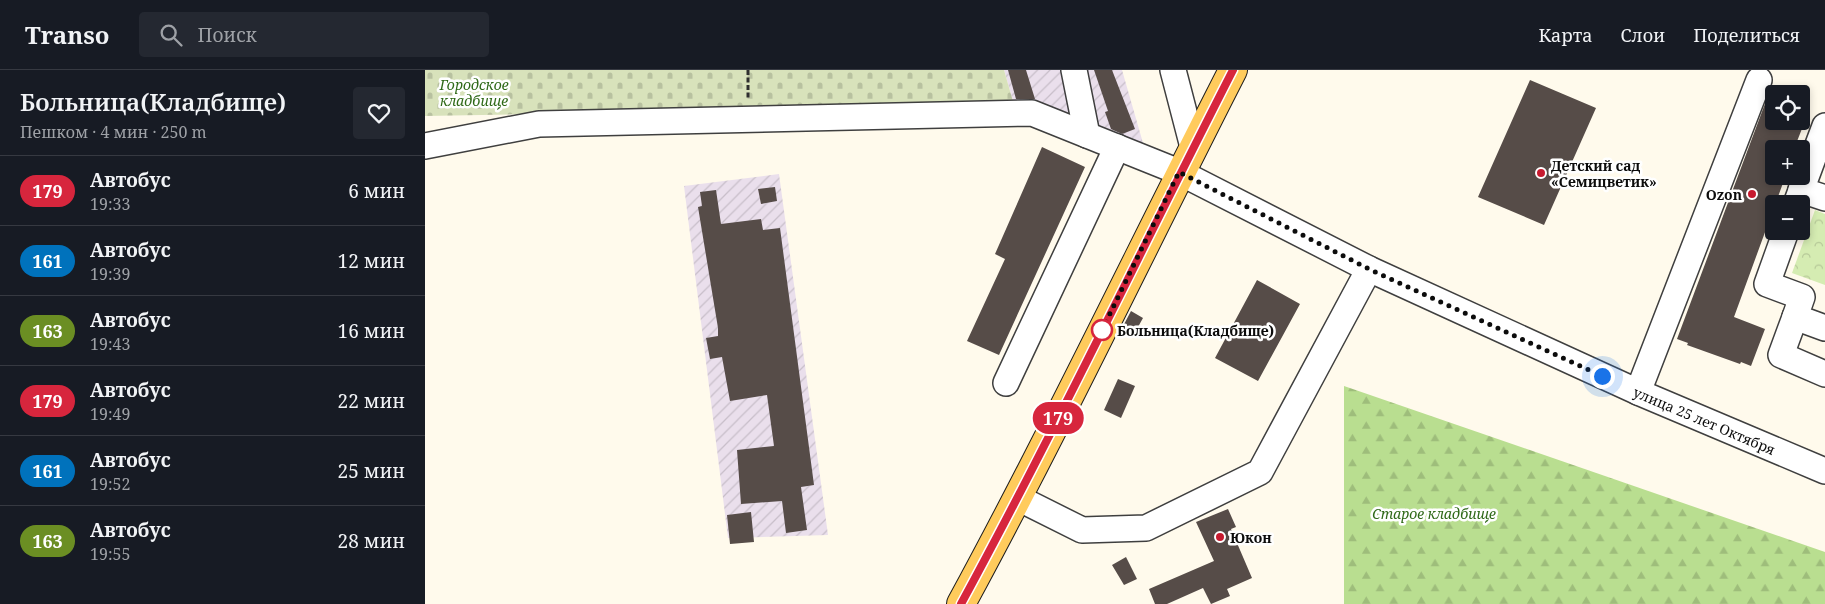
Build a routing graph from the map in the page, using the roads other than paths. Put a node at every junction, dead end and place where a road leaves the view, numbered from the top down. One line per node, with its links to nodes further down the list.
1 (1074, 70): 6 (street)
2 (1173, 70): 9 (street)
3 (1233, 70): 9 (main road)
4 (1759, 80): 20 (street)
5 (1825, 126): 11 (street)
6 (1087, 135): 7 (street, улица 25 лет Октября); 8 (street, улица 25 лет Октября)
7 (425, 146)
8 (1117, 148): 10 (street, улица 25 лет Октября); 19 (street)
9 (1193, 148): 10 (main road)
10 (1179, 172): 15 (street, улица 25 лет Октября); 22 (main road)
11 (1800, 195)
12 (1810, 197): 13 (street)
13 (1825, 198)
14 (1783, 240): 16 (street)
15 (1369, 269): 20 (street, улица 25 лет Октября); 22 (street)
16 (1795, 317): 17 (street); 18 (street)
17 (1825, 328)
18 (1825, 374)
19 (1006, 383)
20 (1638, 392): 21 (street, улица 25 лет Октября)
21 (1825, 471)
22 (1018, 498): 23 (main road)
23 (961, 604)

